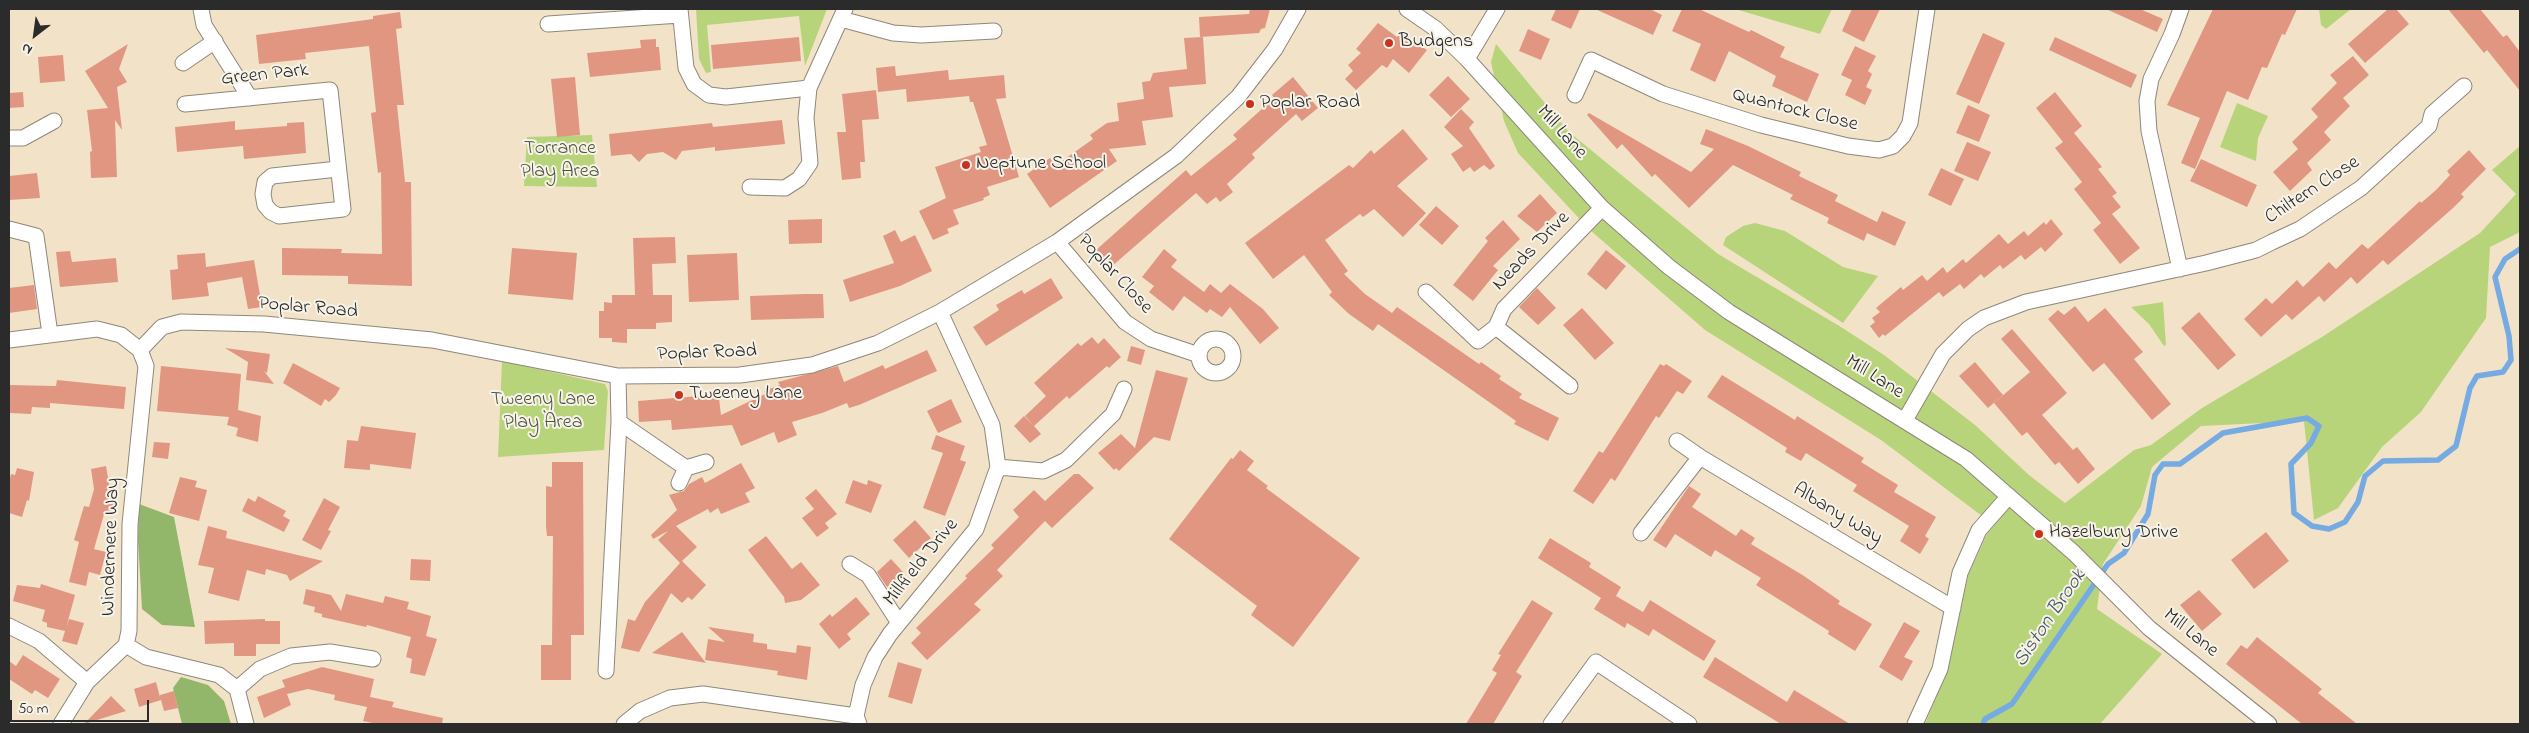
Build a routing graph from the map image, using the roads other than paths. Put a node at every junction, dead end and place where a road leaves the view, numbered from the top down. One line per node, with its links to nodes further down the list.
1 (201, 9): 11 (street)
2 (1298, 9): 25 (street, Poplar Road)
3 (1407, 9): 12 (street, Mill Lane)
4 (1497, 9): 12 (street)
5 (1927, 9): 16 (street, Quantock Close)
6 (2181, 9): 26 (street)
7 (680, 12): 9 (street); 15 (street)
8 (843, 14): 10 (street); 15 (street)
9 (548, 24)
10 (994, 31)
11 (214, 41): 13 (street); 17 (street)
12 (1467, 59): 23 (street, Mill Lane)
13 (183, 63)
14 (2464, 86): 26 (street, Chiltern Close)
15 (809, 88): 22 (street)
16 (1574, 95)
17 (250, 98): 18 (street, Green Park); 21 (street, Green Park)
18 (185, 104)
19 (54, 121): 20 (street)
20 (9, 138)
21 (338, 169): 21 (street, Green Park)
22 (750, 188)
23 (1602, 208): 29 (street, Neads Drive); 37 (street, Mill Lane)
24 (9, 229): 30 (street)
25 (1057, 242): 28 (street, Poplar Road); 33 (street, Poplar Close)
26 (2180, 269): 37 (street, Chiltern Close)
27 (1426, 292): 29 (street)
28 (940, 312): 34 (street, Poplar Road); 42 (street, Millfield Drive)
29 (1496, 327): 35 (street)
30 (50, 334): 31 (street); 32 (street)
31 (9, 340)
32 (140, 350): 34 (street, Poplar Road); 51 (street, Windermere Way)
33 (1199, 354)
34 (618, 376): 38 (street)
35 (1570, 386)
36 (1124, 388): 42 (street)
37 (1905, 420): 45 (street, Mill Lane)
38 (619, 422): 43 (street); 53 (street)
39 (1677, 441): 40 (street, Albany Way)
40 (1700, 457): 46 (street); 48 (street, Albany Way)
41 (706, 462): 43 (street)
42 (998, 467): 49 (street, Millfield Drive)
43 (686, 468): 44 (street)
44 (679, 483)
45 (2008, 496): 48 (street); 63 (street, Mill Lane)
46 (1641, 533)
47 (850, 564): 49 (street)
48 (1953, 608): 62 (street)
49 (899, 623): 56 (street, Millfield Drive)
50 (9, 626): 54 (street)
51 (126, 645): 54 (street, Windermere Way); 55 (street)
52 (372, 659): 55 (street)
53 (606, 671)
54 (87, 682): 57 (street, Windermere Way)
55 (237, 690): 58 (street)
56 (858, 720): 59 (street)
57 (61, 724)
58 (246, 724)
59 (624, 724)
60 (1551, 724): 61 (street)
61 (1689, 724)
62 (1915, 724)
63 (2269, 724)

